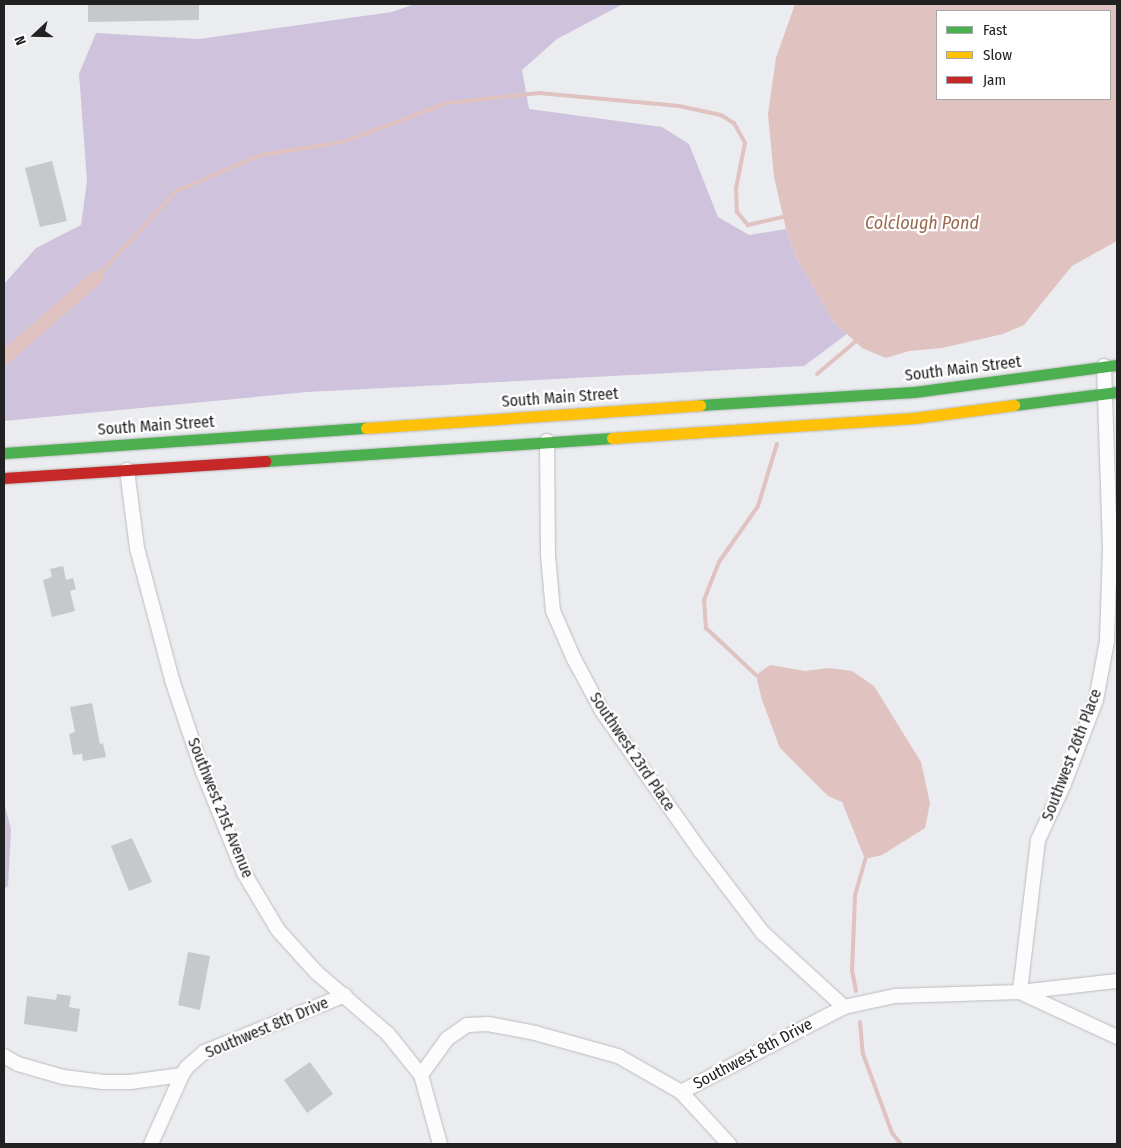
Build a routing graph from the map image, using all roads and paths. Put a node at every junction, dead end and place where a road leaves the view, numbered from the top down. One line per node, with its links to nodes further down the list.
1 (1111, 366): 2 (street, Southwest 26th Place); 3 (main road, South Main Street)
2 (1111, 393): 3 (main road, South Main Street); 8 (street, Southwest 26th Place)
3 (547, 428): 5 (main road, South Main Street); 5 (main road, South Main Street); 10 (street, Southwest 23rd Place)
4 (4, 452): 5 (main road, South Main Street)
5 (128, 457): 6 (main road, South Main Street); 9 (street, Southwest 21st Avenue)
6 (4, 478)
7 (1117, 981): 8 (street, Southwest 8th Drive)
8 (1020, 992): 10 (street, Southwest 8th Drive); 11 (street)
9 (345, 995): 13 (street, Southwest 8th Drive); 14 (street, Southwest 21st Avenue)
10 (844, 1007): 15 (street, Southwest 8th Drive)
11 (1117, 1037)
12 (4, 1056): 13 (street)
13 (182, 1075): 16 (street, Southwest 8th Drive)
14 (422, 1075): 15 (street, Southwest 8th Drive); 17 (street, Southwest 21st Avenue)
15 (681, 1092): 18 (street)
16 (151, 1144)
17 (440, 1144)
18 (729, 1144)

